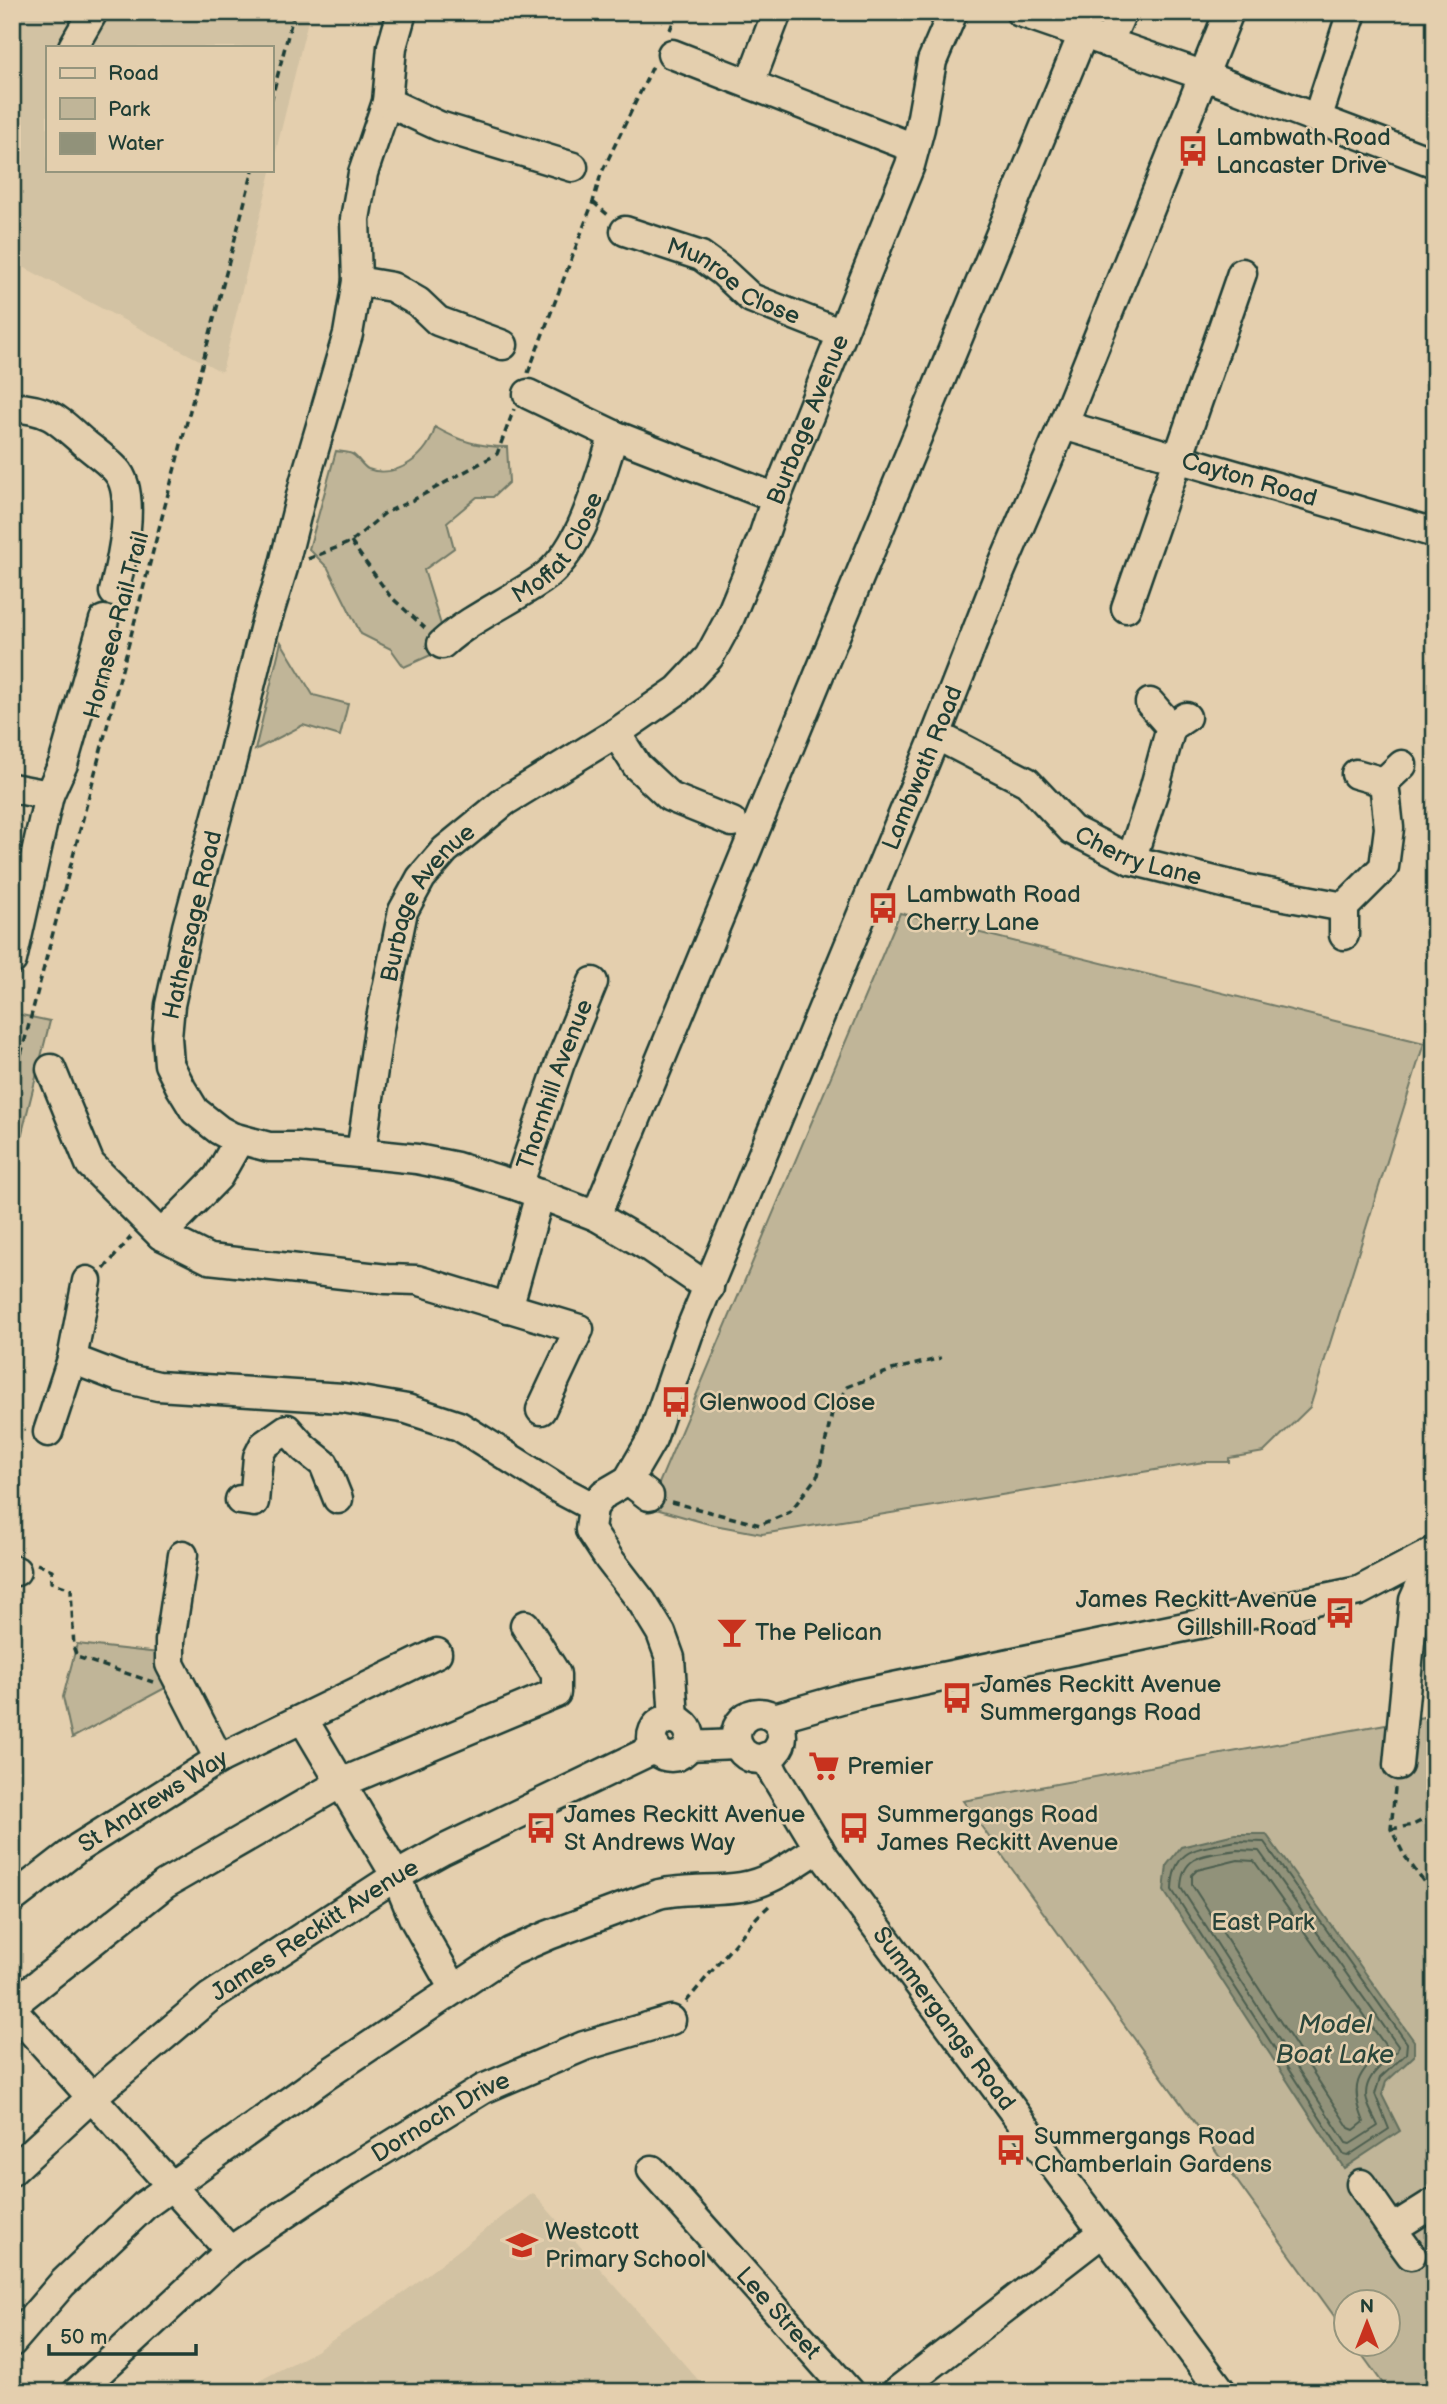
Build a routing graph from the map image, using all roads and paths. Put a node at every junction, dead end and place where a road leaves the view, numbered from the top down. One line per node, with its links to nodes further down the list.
1 (294, 12): 15 (path)
2 (402, 12): 16 (street, Hathersage Road)
3 (953, 12): 18 (street, Burbage Avenue)
4 (1020, 12): 10 (street)
5 (1122, 12): 10 (street)
6 (1229, 12): 13 (street, Lambwath Road)
7 (1352, 12): 17 (street)
8 (87, 14): 11 (street)
9 (781, 23): 14 (street)
10 (1096, 38): 13 (street); 54 (street)
11 (73, 46)
12 (673, 54): 14 (street)
13 (1202, 75): 17 (street); 29 (street, Lambwath Road)
14 (750, 83): 18 (street)
15 (273, 93)
16 (387, 102): 20 (street); 24 (street, Hathersage Road)
17 (1317, 119): 19 (street)
18 (914, 148): 25 (street, Burbage Avenue)
19 (1435, 163)
20 (572, 167)
21 (252, 172): 50 (path, Hornsea Rail Trail)
22 (625, 231): 25 (street, Munroe Close)
23 (1242, 273): 31 (street)
24 (357, 281): 26 (street); 51 (street, Hathersage Road)
25 (842, 334): 32 (street, Burbage Avenue)
26 (503, 345)
27 (528, 394): 30 (street)
28 (12, 407): 35 (street)
29 (1063, 425): 31 (street, Cayton Road); 41 (street, Lambwath Road)
30 (614, 435): 32 (street); 38 (street, Moffat Close)
31 (1178, 458): 33 (street, Cayton Road); 36 (street)
32 (776, 498): 40 (street, Burbage Avenue)
33 (1435, 533)
34 (351, 542): 38 (path)
35 (114, 592)
36 (1126, 608)
37 (104, 620): 44 (street)
38 (450, 627)
39 (1150, 703): 46 (street)
40 (616, 733): 45 (street); 52 (street, Burbage Avenue)
41 (936, 735): 46 (street, Cherry Lane); 57 (street, Lambwath Road)
42 (1356, 774): 46 (street, Cherry Lane)
43 (12, 788): 44 (street)
44 (49, 795): 47 (street)
45 (732, 822)
46 (1131, 860)
47 (12, 960)
48 (593, 982): 53 (street, Thornhill Avenue)
49 (51, 1069): 55 (street)
50 (12, 1089)
51 (239, 1140): 52 (street, Hathersage Road); 55 (street)
52 (361, 1153): 53 (street, Hathersage Road)
53 (529, 1190): 54 (street, Hathersage Road); 58 (street, Thornhill Avenue)
54 (596, 1216): 57 (street, Hathersage Road)
55 (153, 1227): 56 (path); 58 (street)
56 (87, 1282): 60 (street)
57 (709, 1288): 65 (street, Lambwath Road)
58 (508, 1308): 62 (street)
59 (941, 1358): 65 (path)
60 (72, 1359): 61 (street); 63 (street)
61 (291, 1394): 64 (street); 68 (street)
62 (541, 1410)
63 (48, 1432)
64 (296, 1439): 66 (street); 67 (street)
65 (638, 1488): 68 (street, Lambwath Road)
66 (338, 1499)
67 (240, 1500)
68 (593, 1507): 77 (street)
69 (1435, 1552): 75 (street, James Reckitt Avenue); 80 (street)
70 (189, 1566): 74 (street)
71 (14, 1571): 74 (path)
72 (525, 1625): 82 (street)
73 (437, 1654): 76 (street, St Andrews Way)
74 (179, 1686): 79 (street)
75 (787, 1714): 78 (street, James Reckitt Avenue); 81 (street)
76 (303, 1719): 79 (street, St Andrews Way); 82 (street)
77 (684, 1734): 78 (street, James Reckitt Avenue); 86 (street, James Reckitt Avenue)
78 (737, 1736): 81 (street, James Reckitt Avenue)
79 (219, 1759): 88 (street, St Andrews Way)
80 (1398, 1765): 84 (path)
81 (770, 1766): 85 (street, Summergangs Road)
82 (341, 1783): 86 (street); 91 (street)
83 (1435, 1814): 84 (path)
84 (1391, 1829): 87 (path)
85 (819, 1848): 90 (street); 100 (street, Summergangs Road)
86 (396, 1876): 90 (street); 93 (street, James Reckitt Avenue)
87 (1435, 1897)
88 (12, 1899)
89 (776, 1899): 92 (path)
90 (454, 1989): 97 (street)
91 (12, 2007): 93 (street)
92 (671, 2020): 101 (street, Dornoch Drive)
93 (93, 2096): 95 (street, James Reckitt Avenue); 97 (street)
94 (652, 2170): 106 (street, Lee Street)
95 (12, 2171)
96 (1360, 2183): 99 (street)
97 (173, 2186): 101 (street); 103 (street)
98 (1435, 2202): 99 (street)
99 (1392, 2230): 102 (street)
100 (1103, 2232): 104 (street, Summergangs Road); 107 (street)
101 (230, 2251): 105 (street, Dornoch Drive)
102 (1411, 2255)
103 (12, 2342)
104 (1212, 2388)
105 (76, 2392)
106 (849, 2392)
107 (896, 2392)

